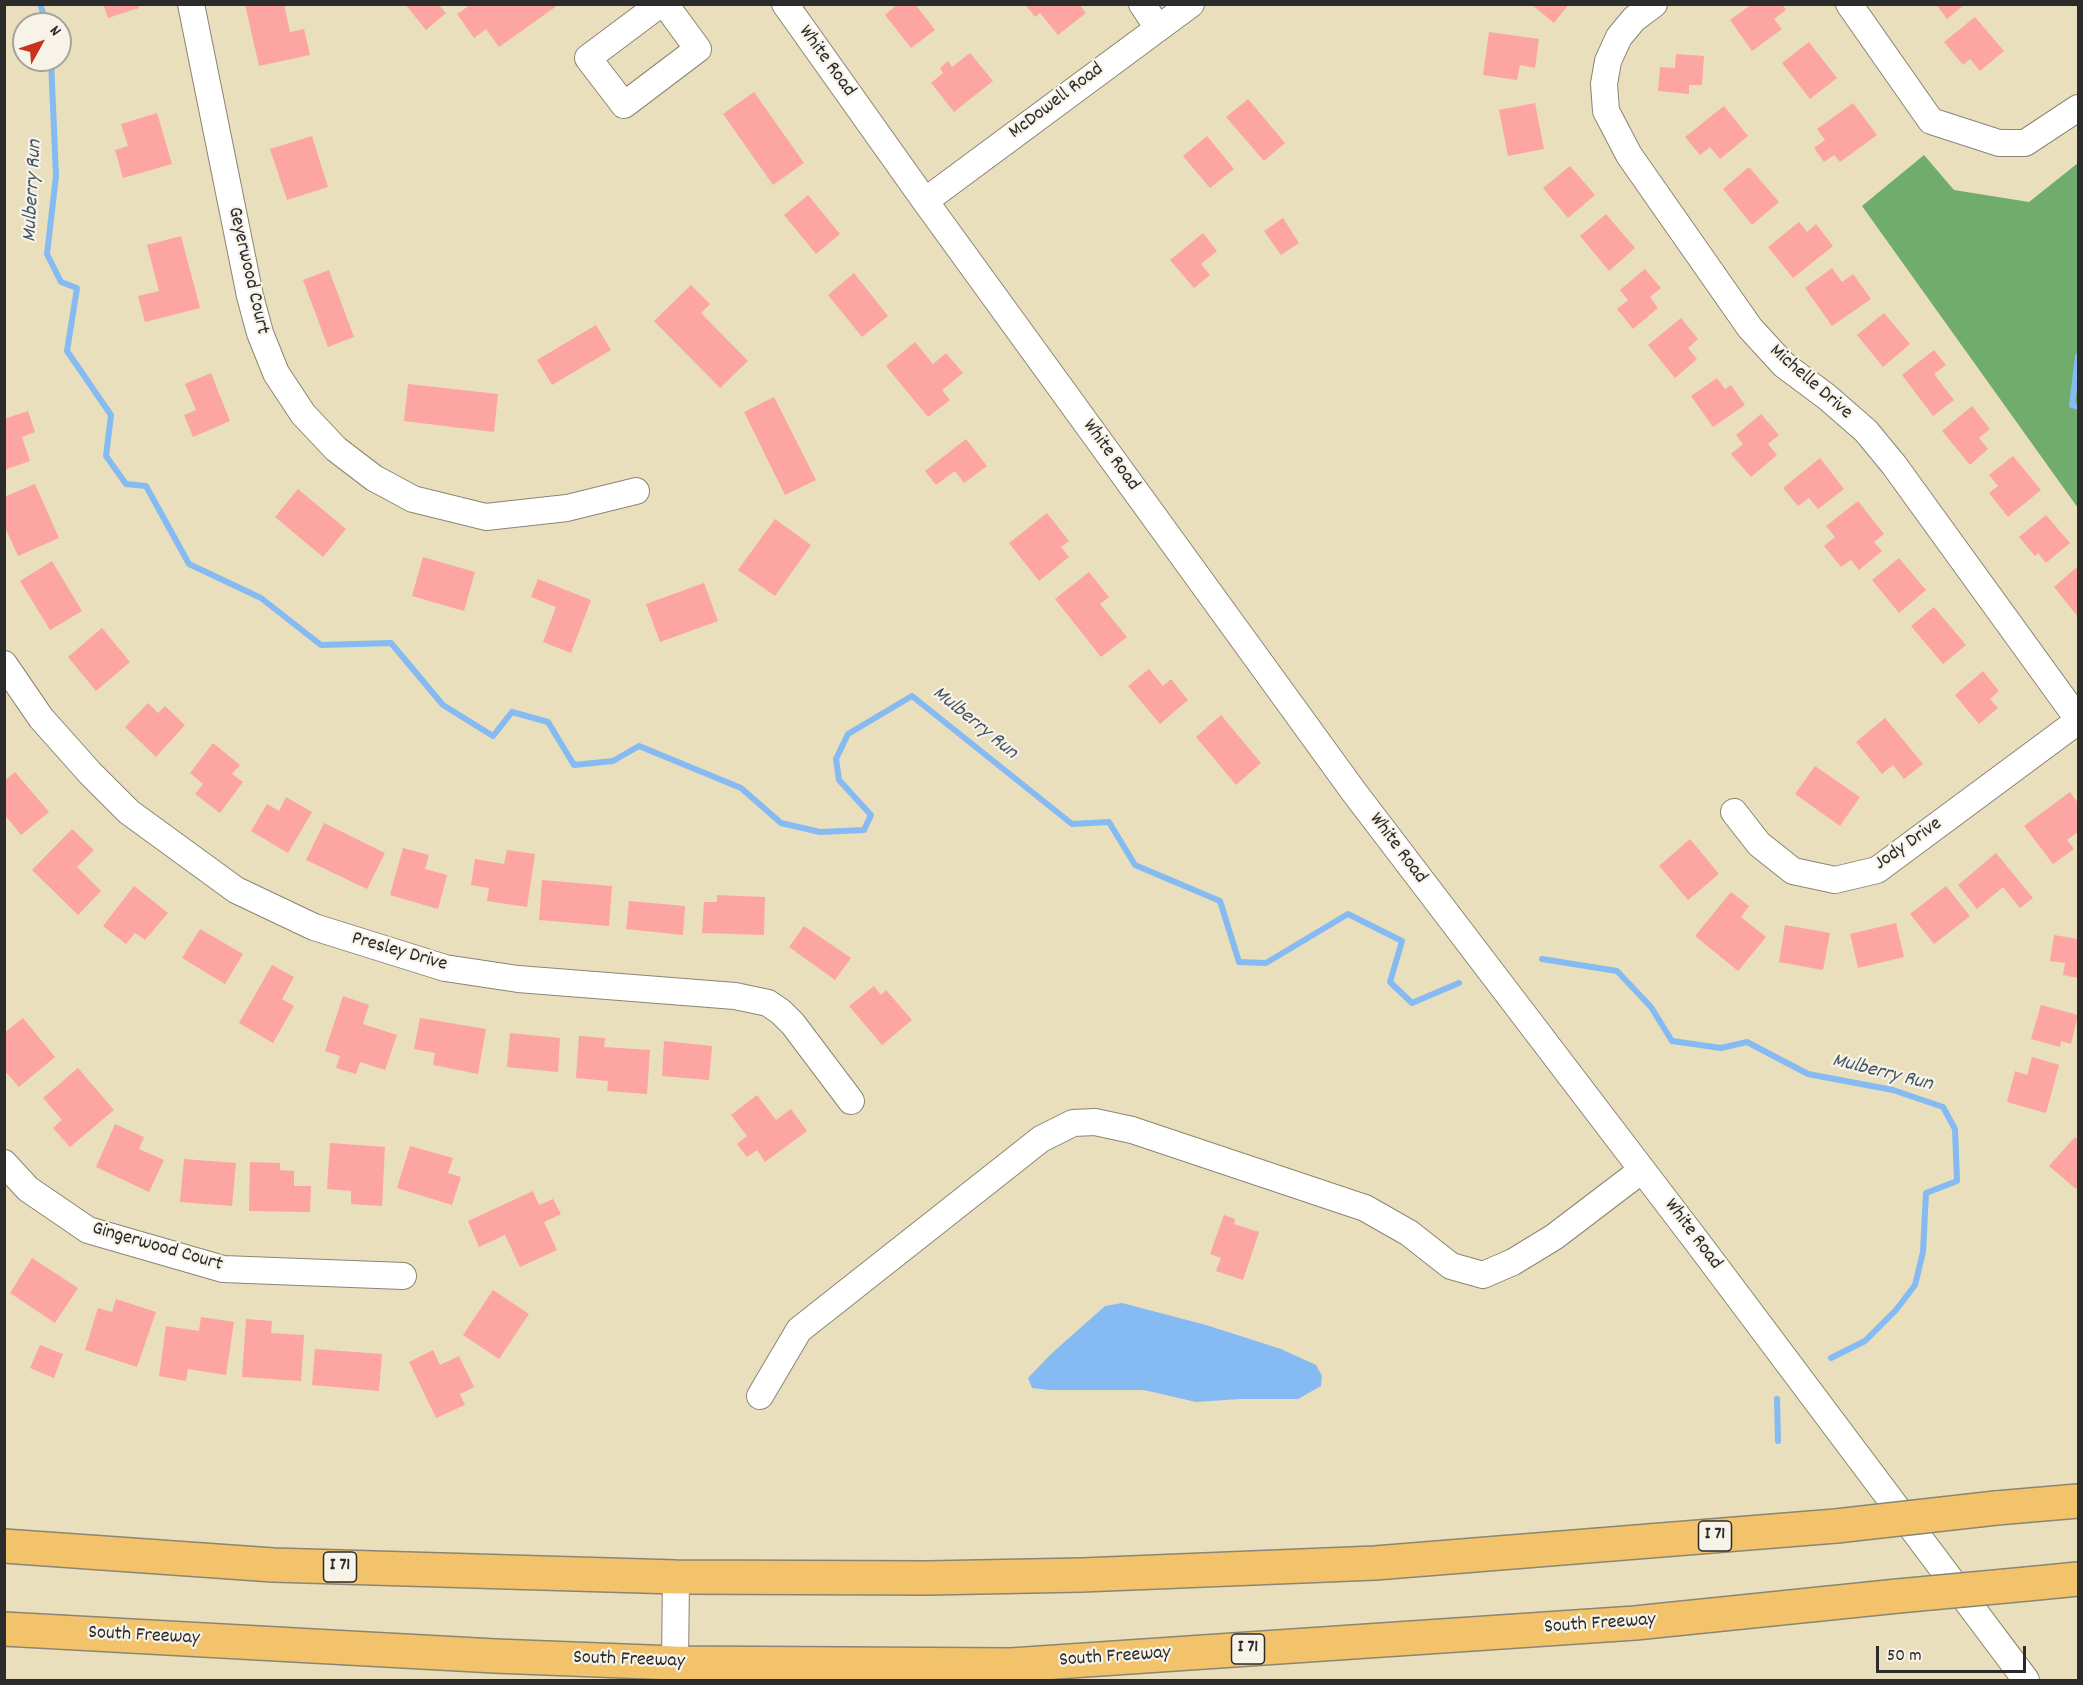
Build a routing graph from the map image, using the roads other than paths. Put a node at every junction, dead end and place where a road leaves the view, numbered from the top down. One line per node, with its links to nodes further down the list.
1 (192, 4): 12 (street, Geyerwood Court)
2 (660, 4): 3 (street)
3 (665, 4)
4 (785, 4): 11 (street, White Road)
5 (1142, 4): 9 (street)
6 (1191, 4): 9 (street, McDowell Road)
7 (1654, 4): 14 (street, Michelle Drive)
8 (1849, 4): 10 (street)
9 (1158, 28): 11 (street, McDowell Road)
10 (2079, 108)
11 (925, 201): 18 (street, White Road)
12 (636, 491)
13 (4, 664): 16 (street, Presley Drive)
14 (2079, 720): 15 (street, Jody Drive)
15 (1734, 812)
16 (851, 1101)
17 (4, 1163): 19 (street, Gingerwood Court)
18 (1642, 1170): 20 (street); 27 (street, White Road)
19 (403, 1276)
20 (760, 1396)
21 (2079, 1501): 23 (highway, I 71, bridge)
22 (4, 1546): 23 (highway, I 71)
23 (676, 1577): 26 (street)
24 (2079, 1579): 26 (highway, South Freeway / I 71, bridge)
25 (4, 1629): 26 (highway, South Freeway / I 71)
26 (675, 1663)
27 (2026, 1680)

